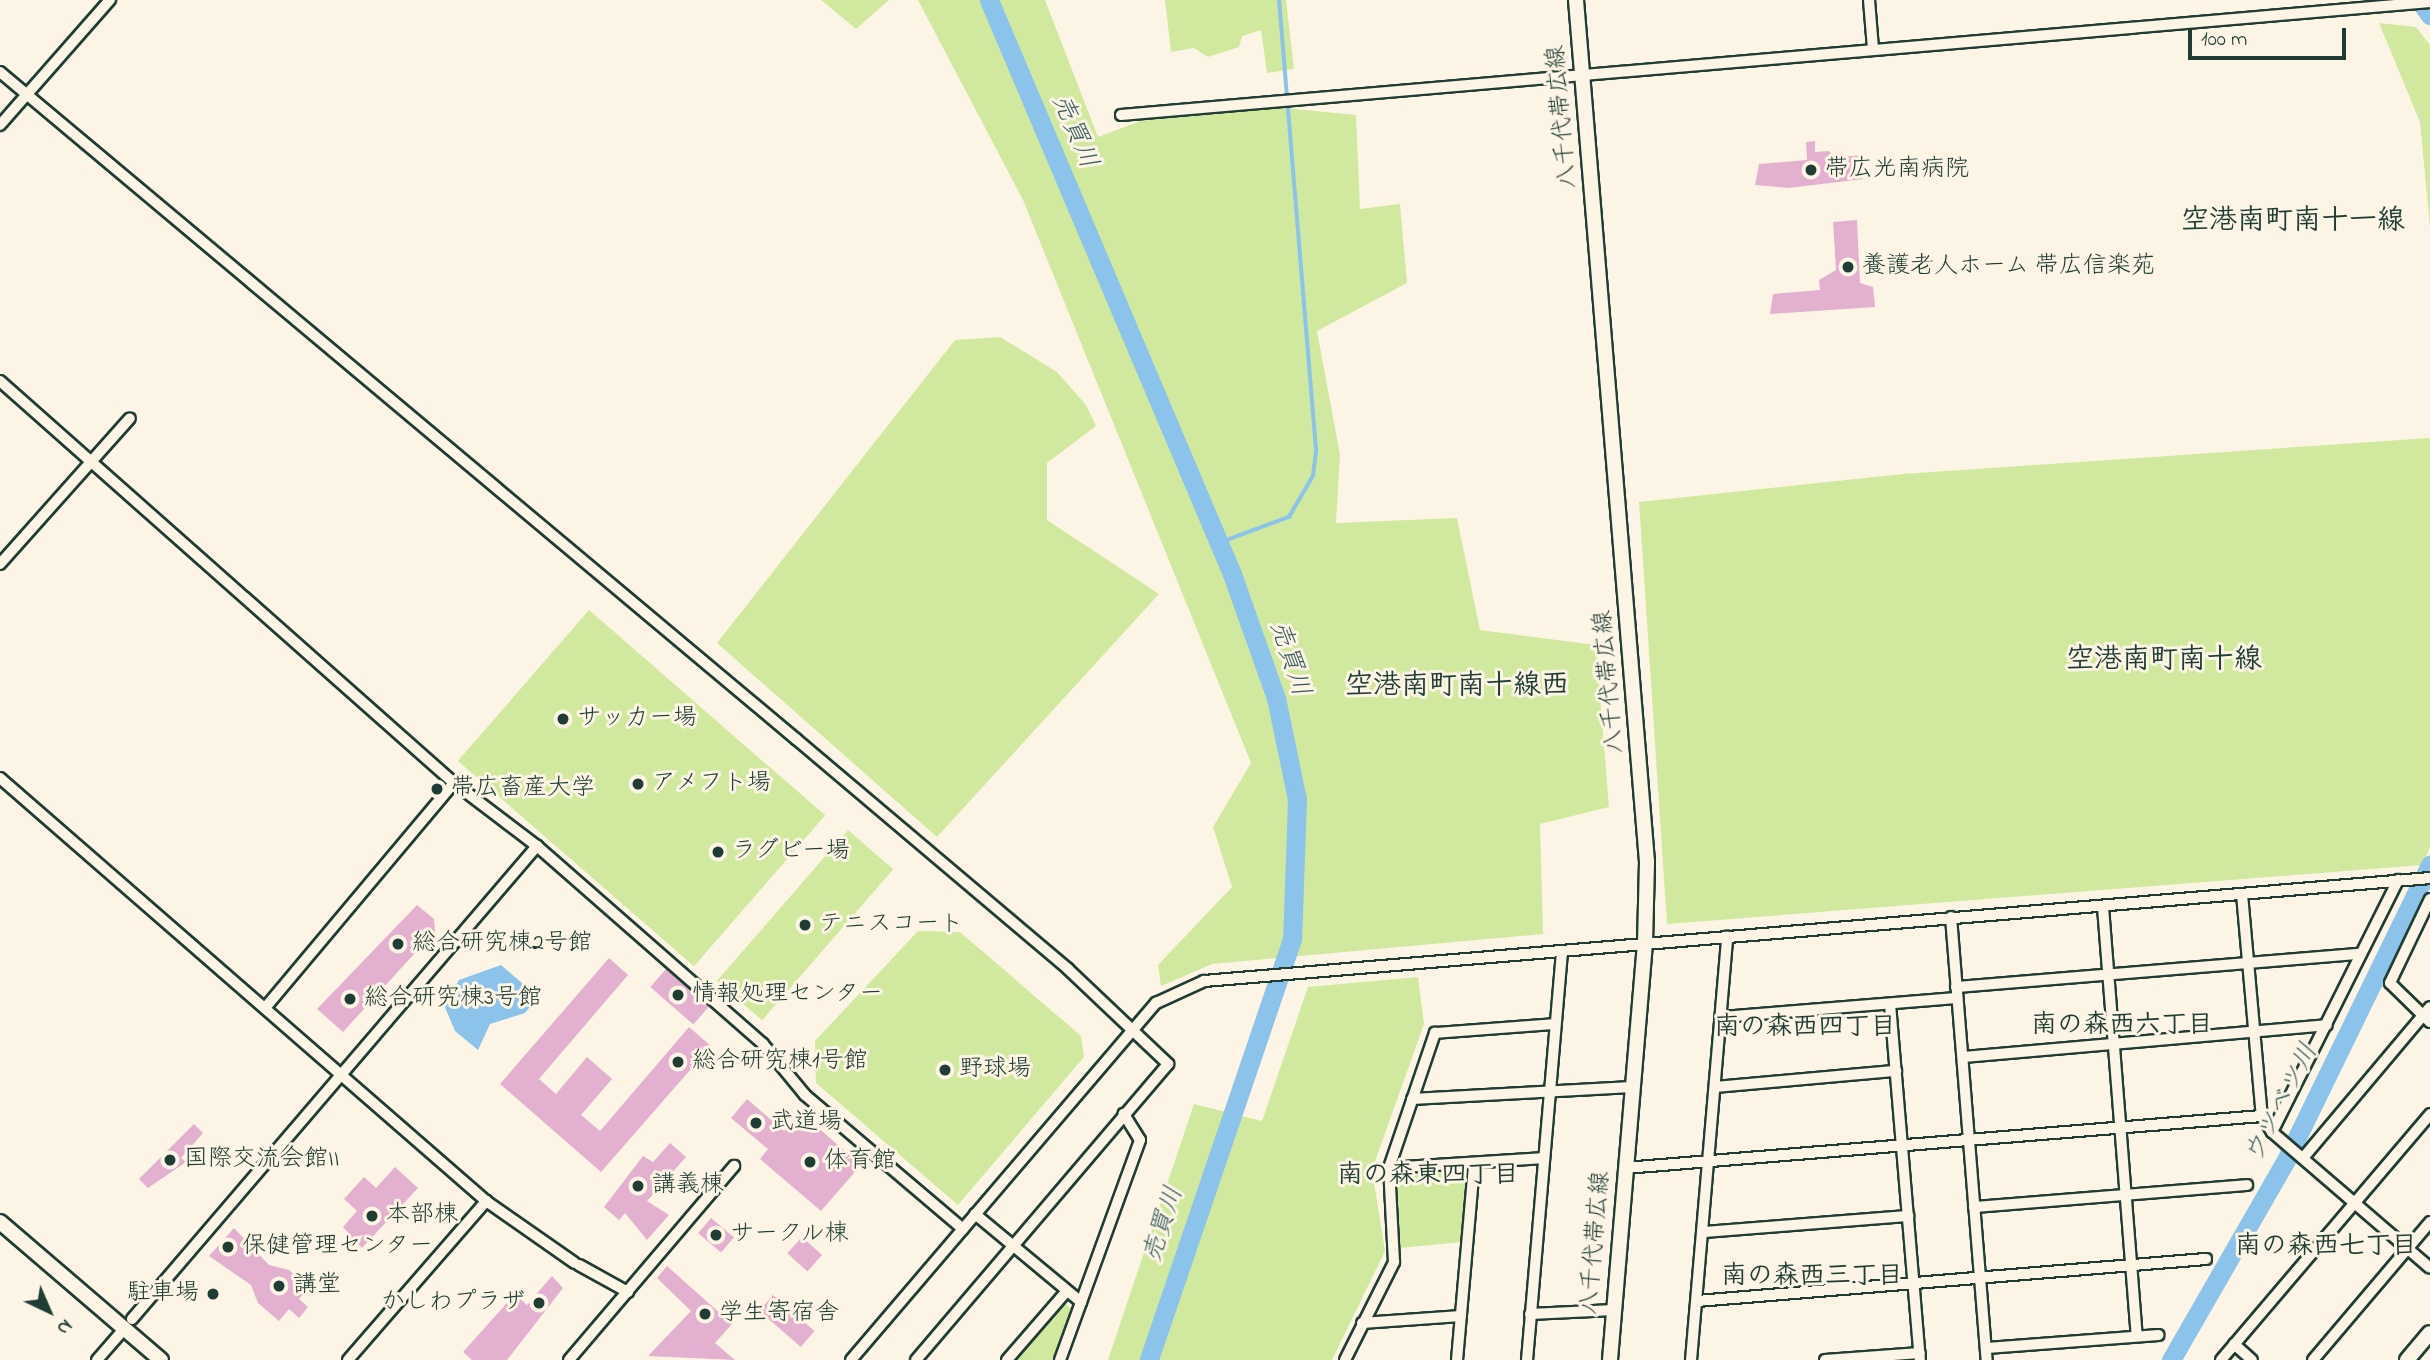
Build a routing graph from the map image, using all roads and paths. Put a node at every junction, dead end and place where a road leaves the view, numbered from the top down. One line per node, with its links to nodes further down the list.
1 (110, 0): 8 (street)
2 (1576, 0): 7 (main road, 八千代帯広線)
3 (1869, 0): 5 (street)
4 (2430, 2): 5 (street)
5 (1873, 49): 7 (street)
6 (0, 72): 8 (street)
7 (1582, 73): 9 (street); 25 (main road, 八千代帯広線)
8 (26, 95): 10 (street); 37 (street)
9 (1121, 115)
10 (0, 125)
11 (0, 381): 13 (street)
12 (130, 418): 13 (street)
13 (93, 460): 14 (street); 16 (street)
14 (0, 564)
15 (0, 778): 32 (street)
16 (454, 783): 17 (street); 32 (street)
17 (537, 846): 42 (street); 70 (street)
18 (2430, 878): 19 (street)
19 (2399, 880): 20 (street); 27 (street)
20 (2242, 894): 22 (street); 28 (street)
21 (2430, 899): 33 (street)
22 (2103, 907): 23 (street); 29 (street)
23 (1951, 918): 24 (street); 30 (street)
24 (1727, 937): 25 (street); 34 (street)
25 (1645, 943): 26 (street); 43 (main road, 八千代帯広線)
26 (1562, 951): 35 (street); 37 (street)
27 (2361, 954): 28 (street); 36 (street)
28 (2249, 964): 29 (street); 38 (street)
29 (2109, 974): 30 (street); 39 (street)
30 (1957, 992): 31 (street); 40 (street)
31 (1890, 1004): 34 (street); 41 (street)
32 (265, 1008): 42 (street)
33 (2428, 1015): 54 (street)
34 (1721, 1017): 44 (street)
35 (1555, 1024): 45 (street); 46 (street)
36 (2328, 1026): 38 (street); 51 (street)
37 (1131, 1030): 47 (street); 66 (street)
38 (2256, 1033): 39 (street); 49 (street)
39 (2115, 1046): 40 (street); 50 (street)
40 (1963, 1057): 52 (street)
41 (1896, 1071): 44 (street); 53 (street)
42 (342, 1073): 63 (street); 87 (street)
43 (1632, 1087): 45 (street); 60 (main road, 八千代帯広線)
44 (1715, 1087): 56 (street)
45 (1549, 1091): 46 (street); 55 (street)
46 (1412, 1099): 59 (street)
47 (1124, 1114): 72 (street); 82 (street)
48 (2430, 1114): 64 (street)
49 (2262, 1115): 50 (street); 51 (street)
50 (2121, 1126): 52 (street); 62 (street)
51 (2275, 1135): 54 (street)
52 (1969, 1139): 53 (street); 65 (street)
53 (1903, 1144): 56 (street); 67 (street)
54 (2300, 1156): 64 (street)
55 (1544, 1158): 57 (street); 84 (street)
56 (1707, 1161): 60 (street); 71 (street)
57 (1474, 1164): 59 (street); 85 (street)
58 (734, 1166): 79 (street)
59 (1389, 1168): 86 (street)
60 (1625, 1168): 83 (main road, 八千代帯広線)
61 (2247, 1185): 62 (street)
62 (2127, 1196): 65 (street); 75 (street)
63 (486, 1201): 79 (street); 96 (street)
64 (2353, 1203): 73 (street); 91 (street)
65 (1975, 1207): 77 (street)
66 (975, 1214): 70 (street); 72 (street)
67 (1908, 1216): 71 (street); 78 (street)
68 (0, 1222): 87 (main road)
69 (2430, 1222): 73 (street)
70 (964, 1229): 98 (street)
71 (1703, 1232): 81 (street)
72 (1012, 1247): 80 (street); 99 (street)
73 (2406, 1249): 76 (street); 111 (street)
74 (2206, 1259): 75 (street)
75 (2134, 1267): 77 (street); 89 (street)
76 (2430, 1268)
77 (1981, 1279): 78 (street); 92 (street)
78 (1915, 1284): 81 (street); 93 (street)
79 (628, 1292): 97 (street)
80 (1065, 1293): 82 (street); 100 (street)
81 (1697, 1301): 106 (street)
82 (1081, 1302): 101 (street)
83 (1614, 1310): 84 (street); 105 (main road, 八千代帯広線)
84 (1530, 1314): 104 (street)
85 (1461, 1315): 86 (street); 103 (street)
86 (1362, 1322): 102 (street)
87 (128, 1324): 94 (street); 95 (main road)
88 (2430, 1333): 112 (main road)
89 (2137, 1335): 90 (street); 92 (street)
90 (2159, 1335)
91 (2234, 1345): 109 (street); 110 (street)
92 (1986, 1348): 108 (street)
93 (1920, 1356): 107 (street)
94 (97, 1360)
95 (161, 1360)
96 (348, 1360)
97 (569, 1360)
98 (851, 1360)
99 (916, 1360)
100 (1007, 1360)
101 (1060, 1360)
102 (1345, 1360)
103 (1457, 1360)
104 (1527, 1360)
105 (1609, 1360)
106 (1691, 1360)
107 (1825, 1360)
108 (1987, 1360)
109 (2221, 1360)
110 (2252, 1360)
111 (2313, 1360)
112 (2407, 1360)

